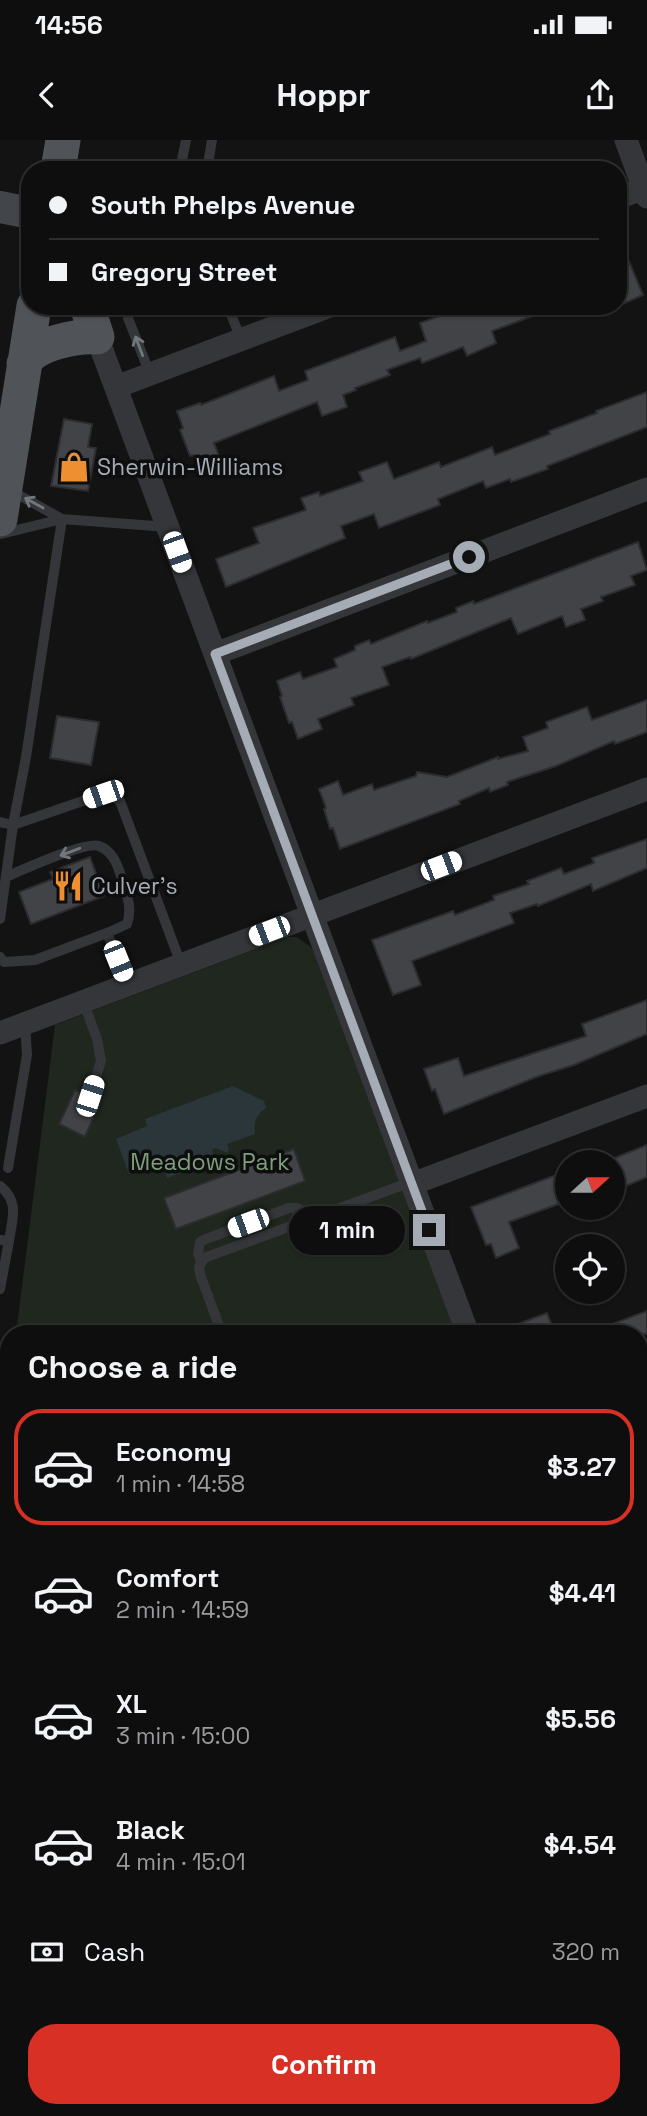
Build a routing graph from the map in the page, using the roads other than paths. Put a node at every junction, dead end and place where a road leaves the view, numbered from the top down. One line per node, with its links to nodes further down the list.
1 (63, 140): 5 (main road)
2 (186, 140): 6 (lane)
3 (212, 140): 7 (lane)
4 (626, 140): 8 (street)
5 (60, 161)
6 (182, 161)
7 (208, 161)
8 (646, 191): 9 (street)
9 (627, 196)
10 (0, 207): 11 (street)
11 (21, 211)
12 (32, 315): 18 (main road)
13 (231, 315): 17 (lane)
14 (306, 315): 17 (street)
15 (128, 318): 19 (lane, one-way to 15)
16 (92, 322): 18 (main road); 20 (street)
17 (241, 340): 19 (street)
18 (24, 364): 22 (main road)
19 (149, 374): 20 (street)
20 (116, 387): 24 (street)
21 (647, 489): 26 (street)
22 (3, 503): 23 (lane, one-way to 22)
23 (62, 519): 24 (lane); 25 (lane); 29 (lane)
24 (168, 527): 26 (street)
25 (0, 534)
26 (215, 654): 31 (street)
27 (647, 789): 31 (street)
28 (0, 822): 29 (lane)
29 (13, 825): 30 (lane); 35 (lane)
30 (6, 877): 32 (lane); 33 (lane, one-way to 30)
31 (312, 915): 35 (street); 43 (street)
32 (0, 919)
33 (107, 933): 34 (lane); 36 (lane)
34 (0, 957)
35 (181, 964): 36 (street)
36 (128, 984): 37 (street)
37 (83, 1001): 38 (street); 40 (lane)
38 (25, 1023): 39 (street); 42 (lane)
39 (0, 1033)
40 (90, 1096)
41 (647, 1096): 43 (street)
42 (8, 1168)
43 (412, 1183): 45 (lane); 50 (street)
44 (0, 1186): 46 (lane)
45 (313, 1217): 47 (lane); 47 (lane)
46 (4, 1241): 48 (lane)
47 (201, 1261): 49 (lane)
48 (0, 1289)
49 (219, 1325)
50 (465, 1325)

